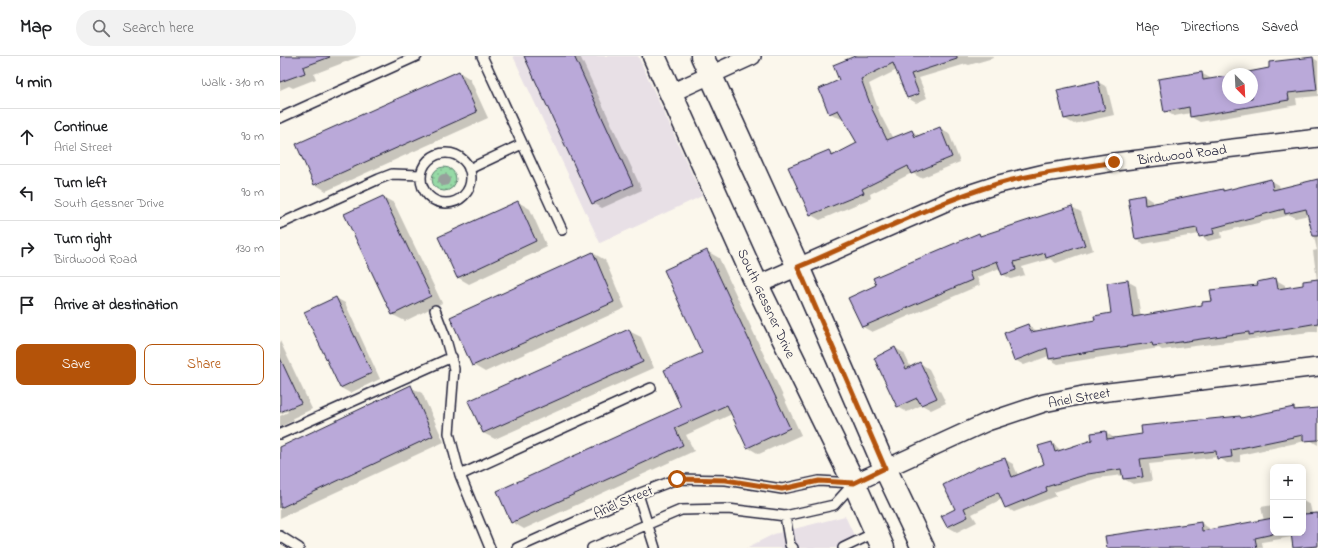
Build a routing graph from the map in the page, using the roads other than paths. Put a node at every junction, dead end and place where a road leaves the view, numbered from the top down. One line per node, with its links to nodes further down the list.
1 (416, 56): 7 (lane)
2 (482, 56): 9 (lane)
3 (654, 56): 6 (main road, South Gessner Drive)
4 (752, 56): 5 (street)
5 (706, 65): 6 (street); 14 (main road)
6 (671, 92): 15 (main road, South Gessner Drive)
7 (280, 118)
8 (1318, 138): 14 (street, Birdwood Road)
9 (522, 144): 10 (lane); 13 (lane)
10 (469, 169): 11 (lane); 11 (lane)
11 (421, 175): 12 (lane)
12 (280, 224)
13 (562, 230)
14 (798, 267): 15 (street, Birdwood Road); 21 (main road)
15 (757, 285): 23 (main road, South Gessner Drive)
16 (435, 310): 17 (lane)
17 (452, 357): 20 (lane); 22 (lane)
18 (1318, 367): 21 (street, Ariel Street)
19 (652, 388): 22 (lane)
20 (280, 434)
21 (885, 468): 23 (street, Ariel Street); 36 (main road)
22 (460, 475): 30 (lane)
23 (854, 483): 24 (lane, Ariel Street); 25 (lane, Ariel Street); 28 (main road, South Gessner Drive)
24 (638, 494): 26 (lane); 31 (lane, Ariel Street)
25 (785, 516): 26 (lane, Ariel Street); 34 (lane)
26 (646, 524): 32 (lane, Ariel Street); 33 (lane)
27 (280, 536): 29 (lane)
28 (880, 540): 35 (lane)
29 (299, 548)
30 (490, 548)
31 (517, 548)
32 (592, 548)
33 (654, 548)
34 (793, 548)
35 (842, 548)
36 (923, 548)

